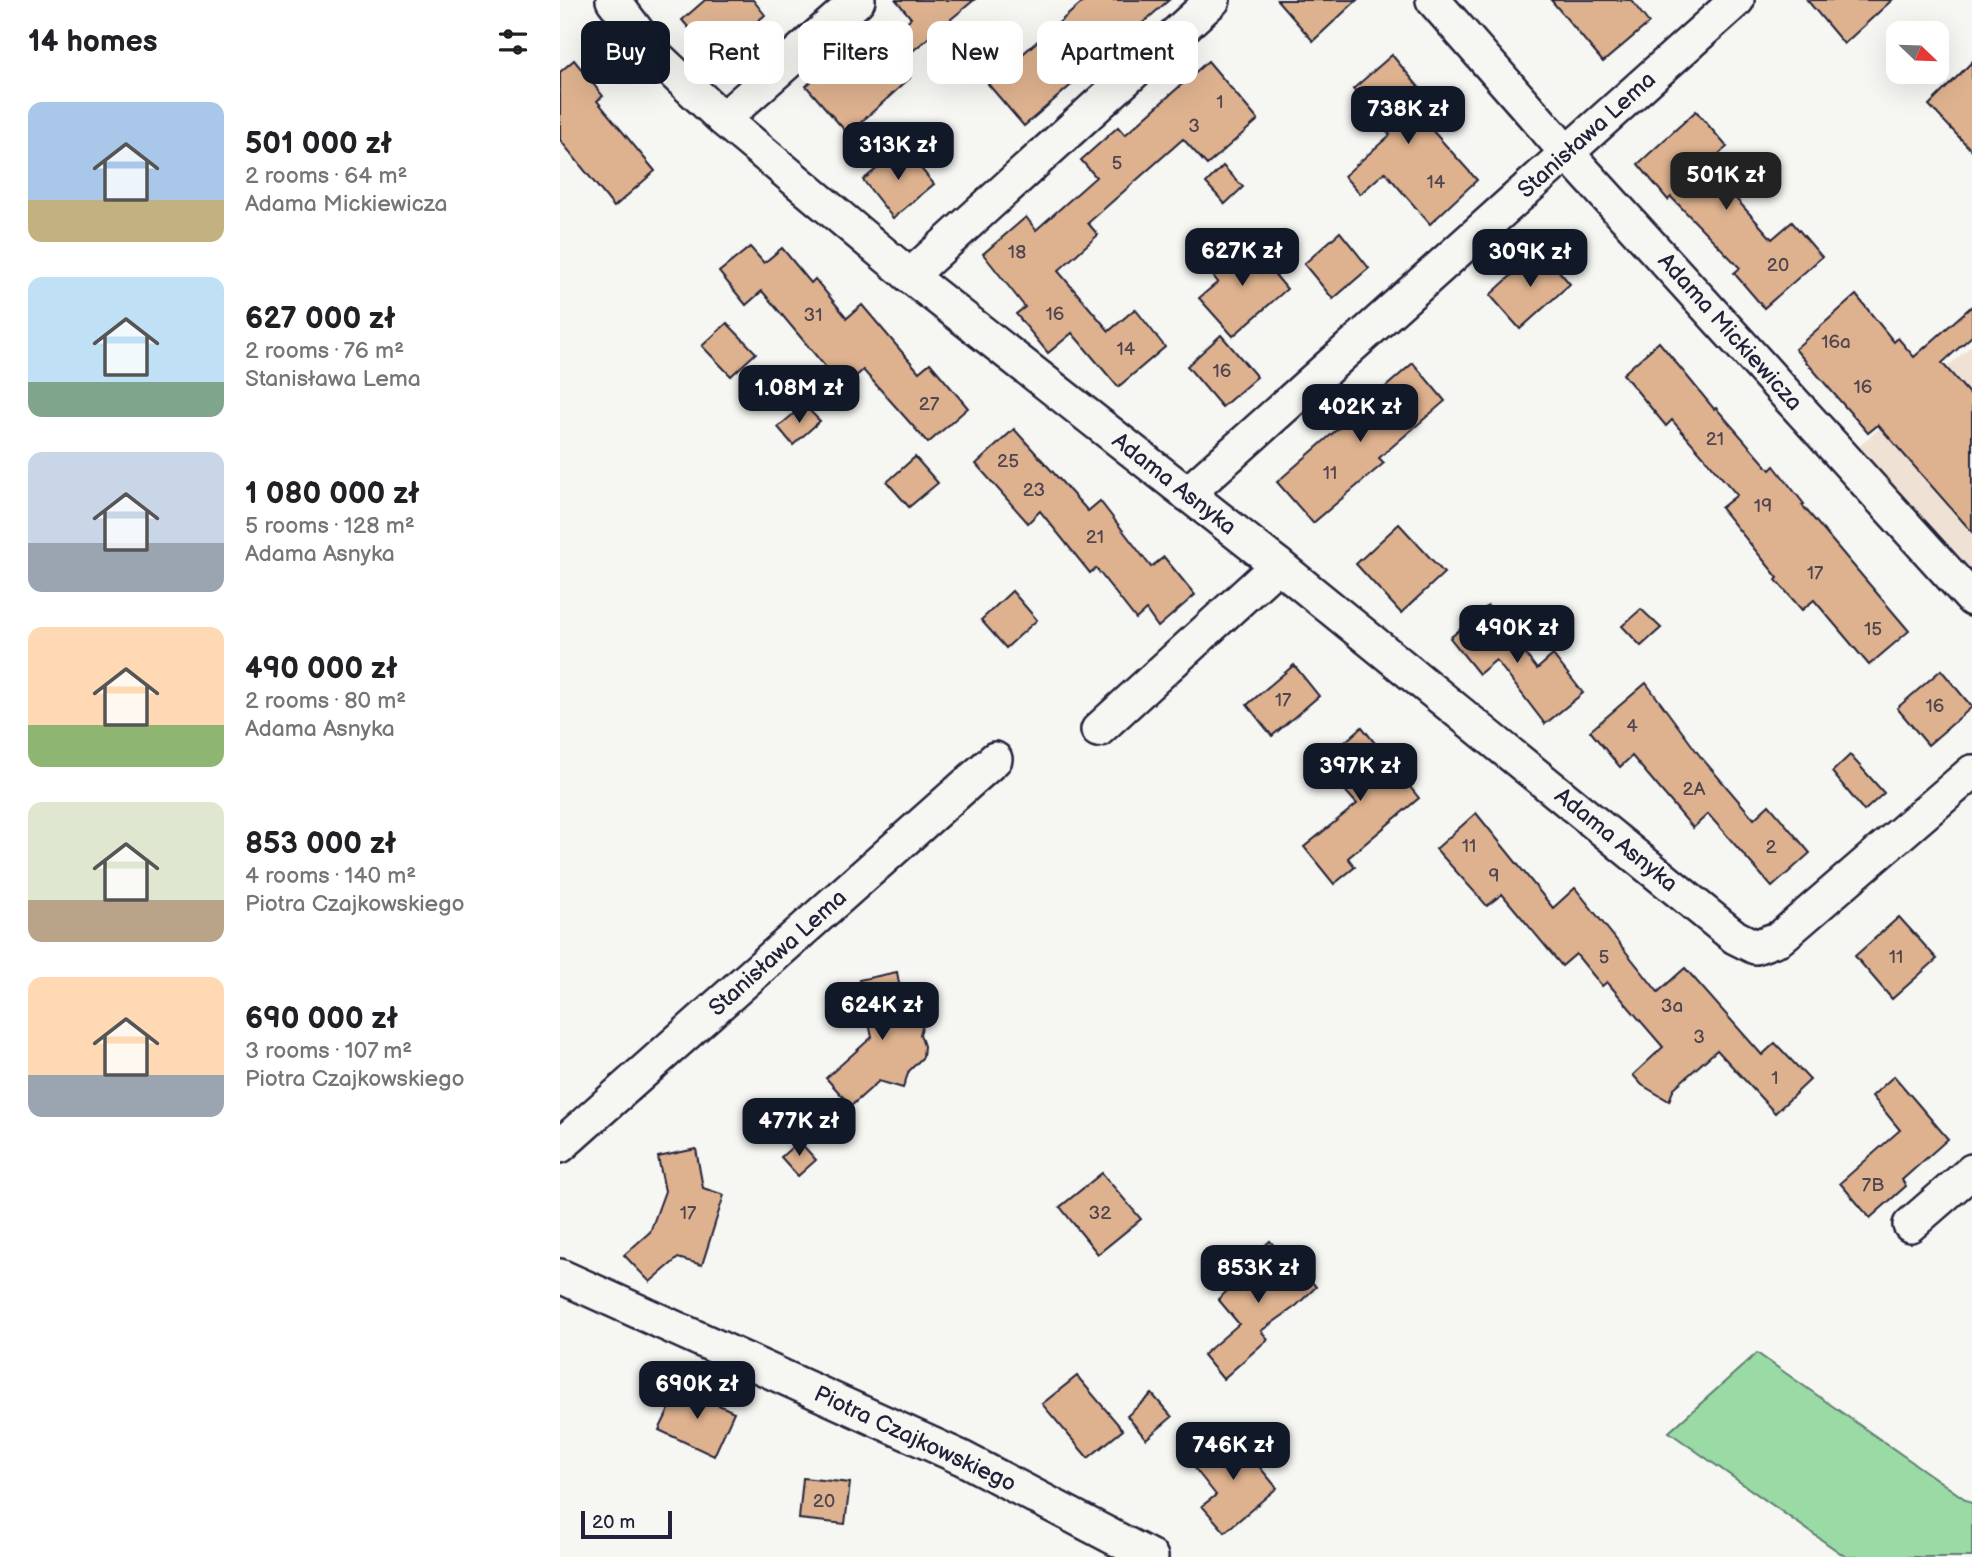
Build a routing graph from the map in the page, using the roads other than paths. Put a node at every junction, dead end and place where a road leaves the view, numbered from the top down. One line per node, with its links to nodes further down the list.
1 (613, 0): 6 (street, Adama Asnyka)
2 (858, 0): 6 (street)
3 (1213, 0): 8 (street)
4 (1433, 0): 7 (street, Adama Mickiewicza)
5 (1737, 0): 7 (street, Stanisława Lema)
6 (723, 119): 8 (street, Adama Asnyka)
7 (1567, 153): 9 (street, Stanisława Lema); 11 (street, Adama Mickiewicza)
8 (910, 276): 9 (street, Adama Asnyka)
9 (1187, 494): 10 (street, Adama Asnyka)
10 (1278, 565): 12 (street); 14 (street, Adama Asnyka)
11 (1972, 600)
12 (1098, 730)
13 (995, 759): 15 (street, Stanisława Lema)
14 (1972, 772)
15 (560, 1146)
16 (1972, 1171): 17 (street)
17 (1910, 1225)
18 (560, 1276): 19 (street, Piotra Czajkowskiego)
19 (1152, 1557)

